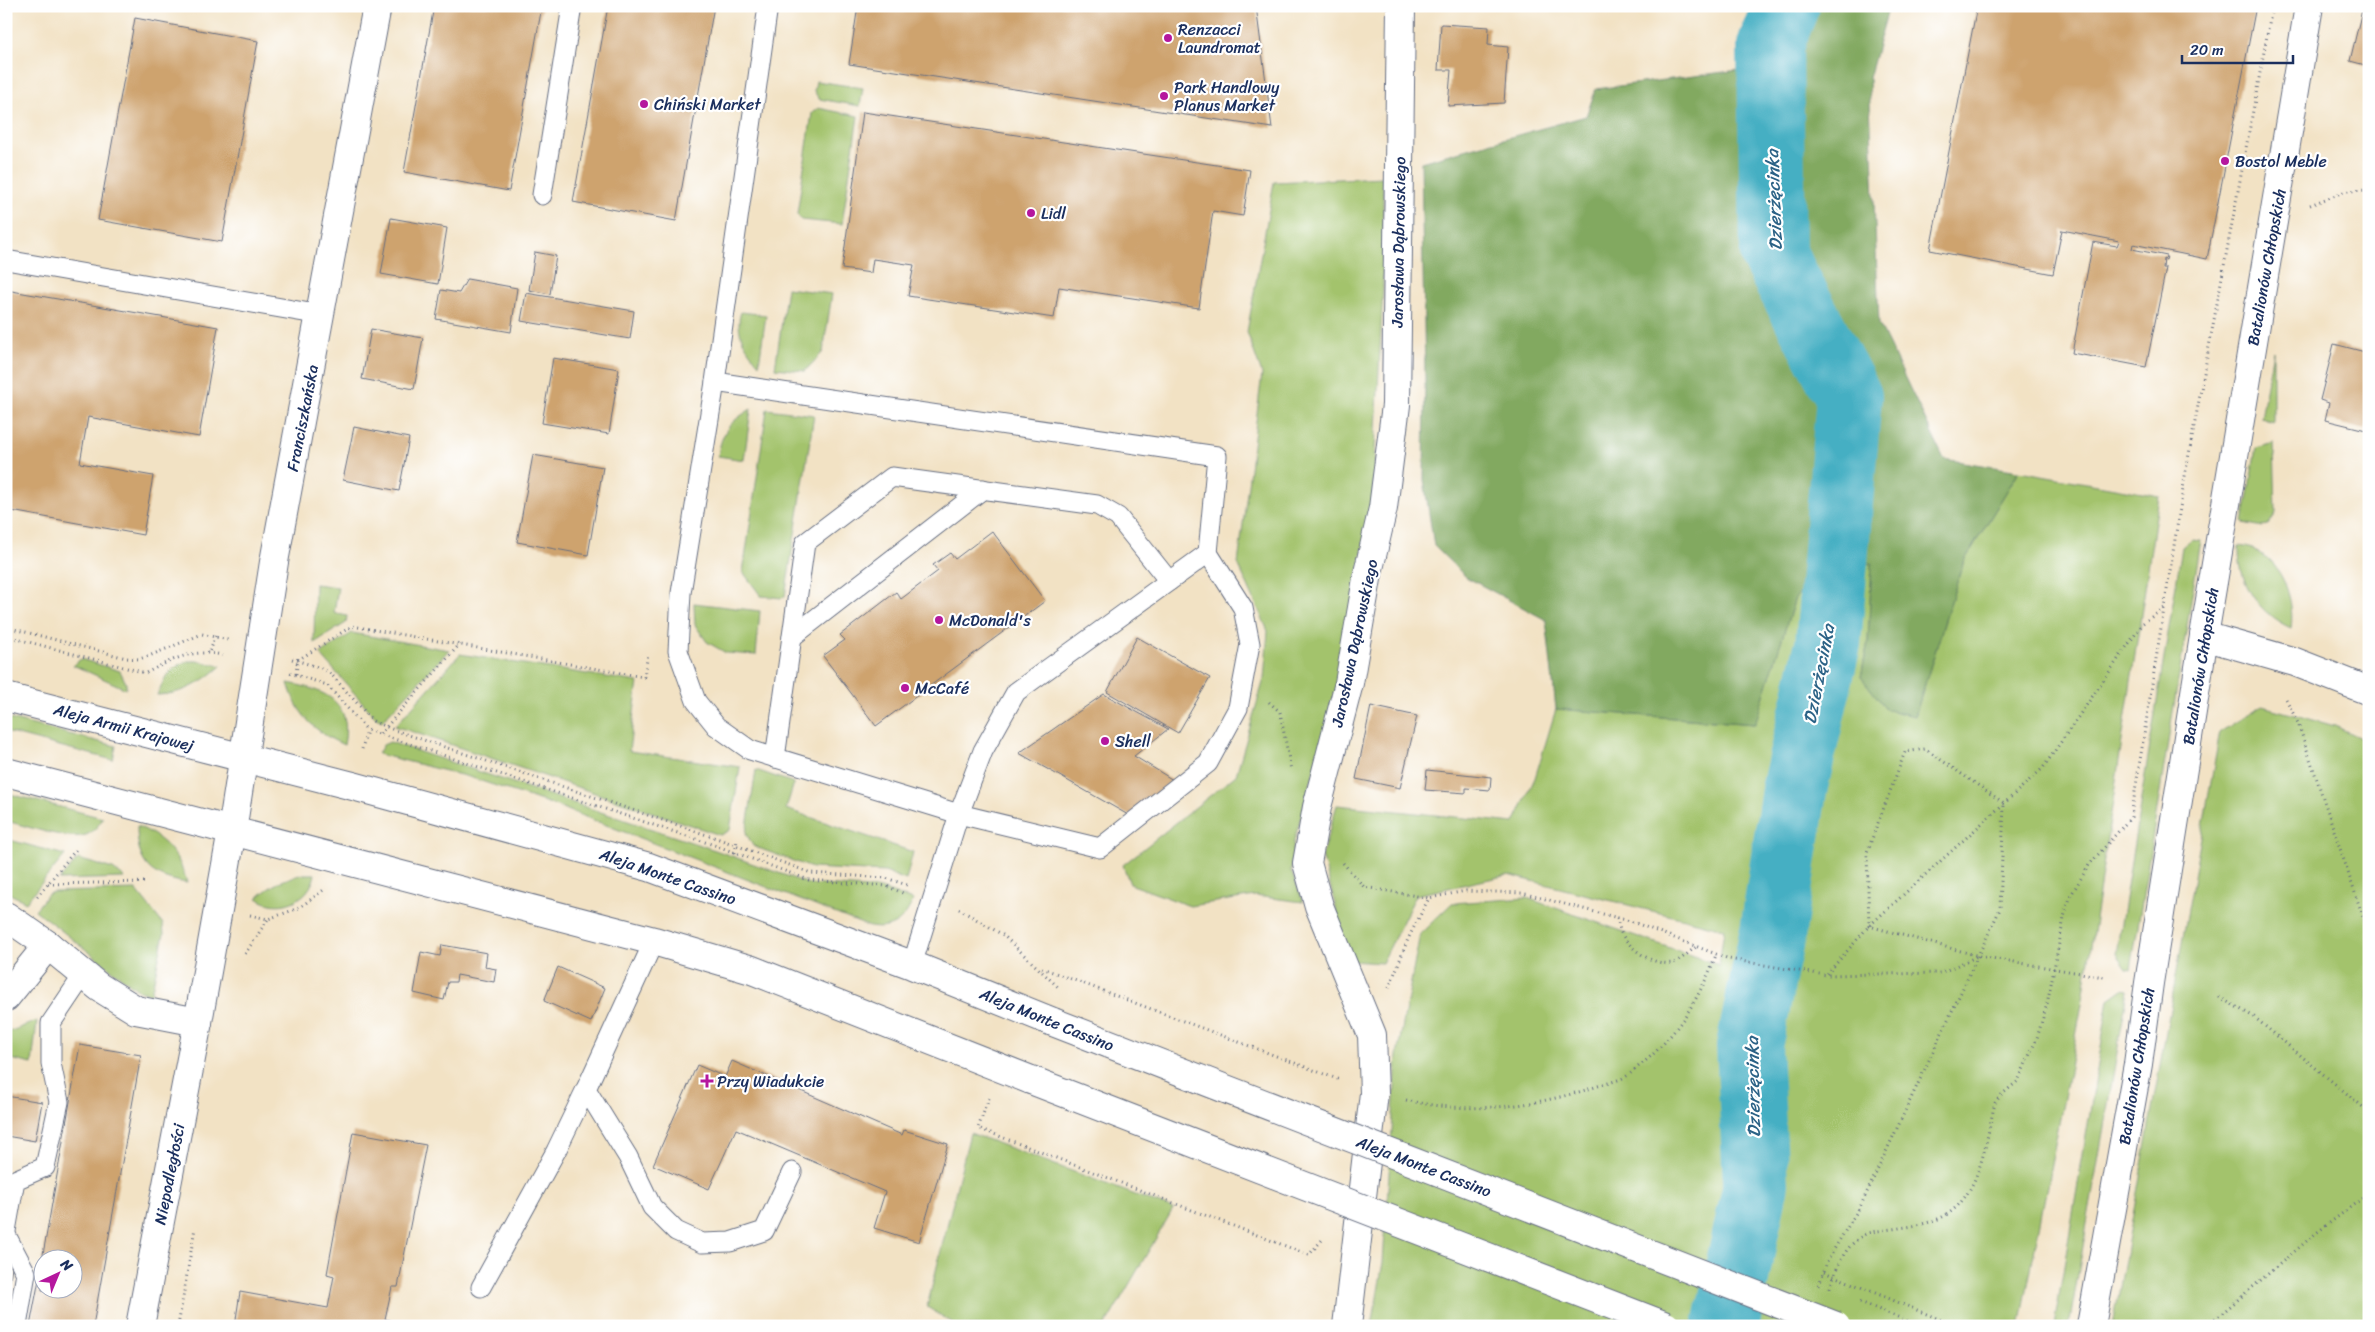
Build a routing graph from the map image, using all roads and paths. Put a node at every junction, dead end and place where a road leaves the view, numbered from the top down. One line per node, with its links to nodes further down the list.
1 (377, 6): 11 (street, Franciszkańska)
2 (572, 6): 8 (lane)
3 (768, 6): 12 (lane)
4 (1401, 6): 45 (street, Jarosława Dąbrowskiego)
5 (2273, 6): 16 (path)
6 (2309, 6): 20 (street, Batalionów Chłopskich)
7 (2369, 190): 9 (path)
8 (542, 195)
9 (2307, 206)
10 (6, 260): 11 (lane)
11 (321, 315): 39 (street, Franciszkańska)
12 (714, 382): 14 (lane); 40 (lane)
13 (983, 489): 15 (lane); 21 (lane); 21 (lane)
14 (1208, 553): 15 (lane); 31 (lane)
15 (1169, 581): 44 (lane)
16 (2164, 608): 43 (path); 69 (path)
17 (6, 627): 18 (path)
18 (216, 635): 22 (path); 25 (path)
19 (6, 636): 25 (path)
20 (2204, 636): 32 (street); 100 (street, Batalionów Chłopskich)
21 (792, 637): 40 (lane)
22 (234, 641)
23 (460, 644): 24 (path); 28 (path); 35 (path)
24 (648, 648)
25 (210, 651): 26 (path)
26 (228, 656)
27 (288, 658): 28 (path)
28 (298, 659): 30 (path); 35 (path)
29 (287, 672): 30 (path)
30 (296, 674): 36 (path)
31 (1244, 676): 42 (path); 44 (lane)
32 (2369, 691)
33 (6, 697): 39 (street, Aleja Armii Krajowej)
34 (2286, 699): 61 (path)
35 (386, 727): 37 (path); 47 (path)
36 (367, 730): 37 (path); 38 (path)
37 (380, 734): 49 (path)
38 (362, 749)
39 (242, 758): 46 (street, Franciszkańska); 67 (street, Aleja Monte Cassino)
40 (775, 758): 44 (lane)
41 (6, 772): 46 (street)
42 (1293, 777)
43 (2004, 803): 60 (path); 60 (path); 66 (path)
44 (959, 814): 67 (lane)
45 (1313, 829): 55 (path); 80 (street, Jarosława Dąbrowskiego)
46 (232, 831): 62 (street); 77 (street, Niepodległości)
47 (736, 842): 49 (path); 53 (path)
48 (78, 847): 51 (path)
49 (735, 853): 54 (path)
50 (146, 882): 51 (path)
51 (48, 884): 59 (path)
52 (329, 886): 57 (path)
53 (910, 886)
54 (906, 894)
55 (1429, 898): 58 (path); 73 (path)
56 (952, 905): 68 (path)
57 (246, 914)
58 (1617, 918): 64 (path); 64 (path)
59 (11, 919): 63 (street)
60 (1869, 926): 66 (path); 71 (path)
61 (2369, 935)
62 (654, 941): 78 (lane); 97 (street, bridge)
63 (48, 945): 70 (street); 75 (street)
64 (1696, 947): 65 (path)
65 (1716, 955): 71 (path); 80 (path)
66 (1979, 956): 69 (path); 71 (path); 89 (path)
67 (912, 964): 98 (street, Aleja Monte Cassino, bridge)
68 (1040, 968): 74 (path); 80 (path)
69 (2054, 968): 72 (path); 90 (path)
70 (84, 974): 77 (street); 87 (lane)
71 (1827, 975)
72 (2104, 978)
73 (1388, 988)
74 (1064, 994)
75 (6, 997)
76 (2219, 997): 83 (path)
77 (198, 1022): 95 (street, Niepodległości)
78 (586, 1089): 84 (lane); 91 (lane)
79 (982, 1092): 81 (path)
80 (1374, 1093): 96 (street, Jarosława Dąbrowskiego)
81 (991, 1096): 82 (path); 86 (path)
82 (998, 1099)
83 (2369, 1112)
84 (792, 1172)
85 (2369, 1193): 101 (path)
86 (1208, 1216)
87 (6, 1231)
88 (6, 1235): 94 (lane)
89 (1824, 1272): 90 (path); 92 (path)
90 (1833, 1277): 93 (path); 99 (path)
91 (481, 1287)
92 (1817, 1290)
93 (1828, 1293)
94 (17, 1326)
95 (140, 1326)
96 (1347, 1326)
97 (1666, 1326)
98 (1836, 1326)
99 (1956, 1326)
100 (2091, 1326)
101 (2208, 1326)

